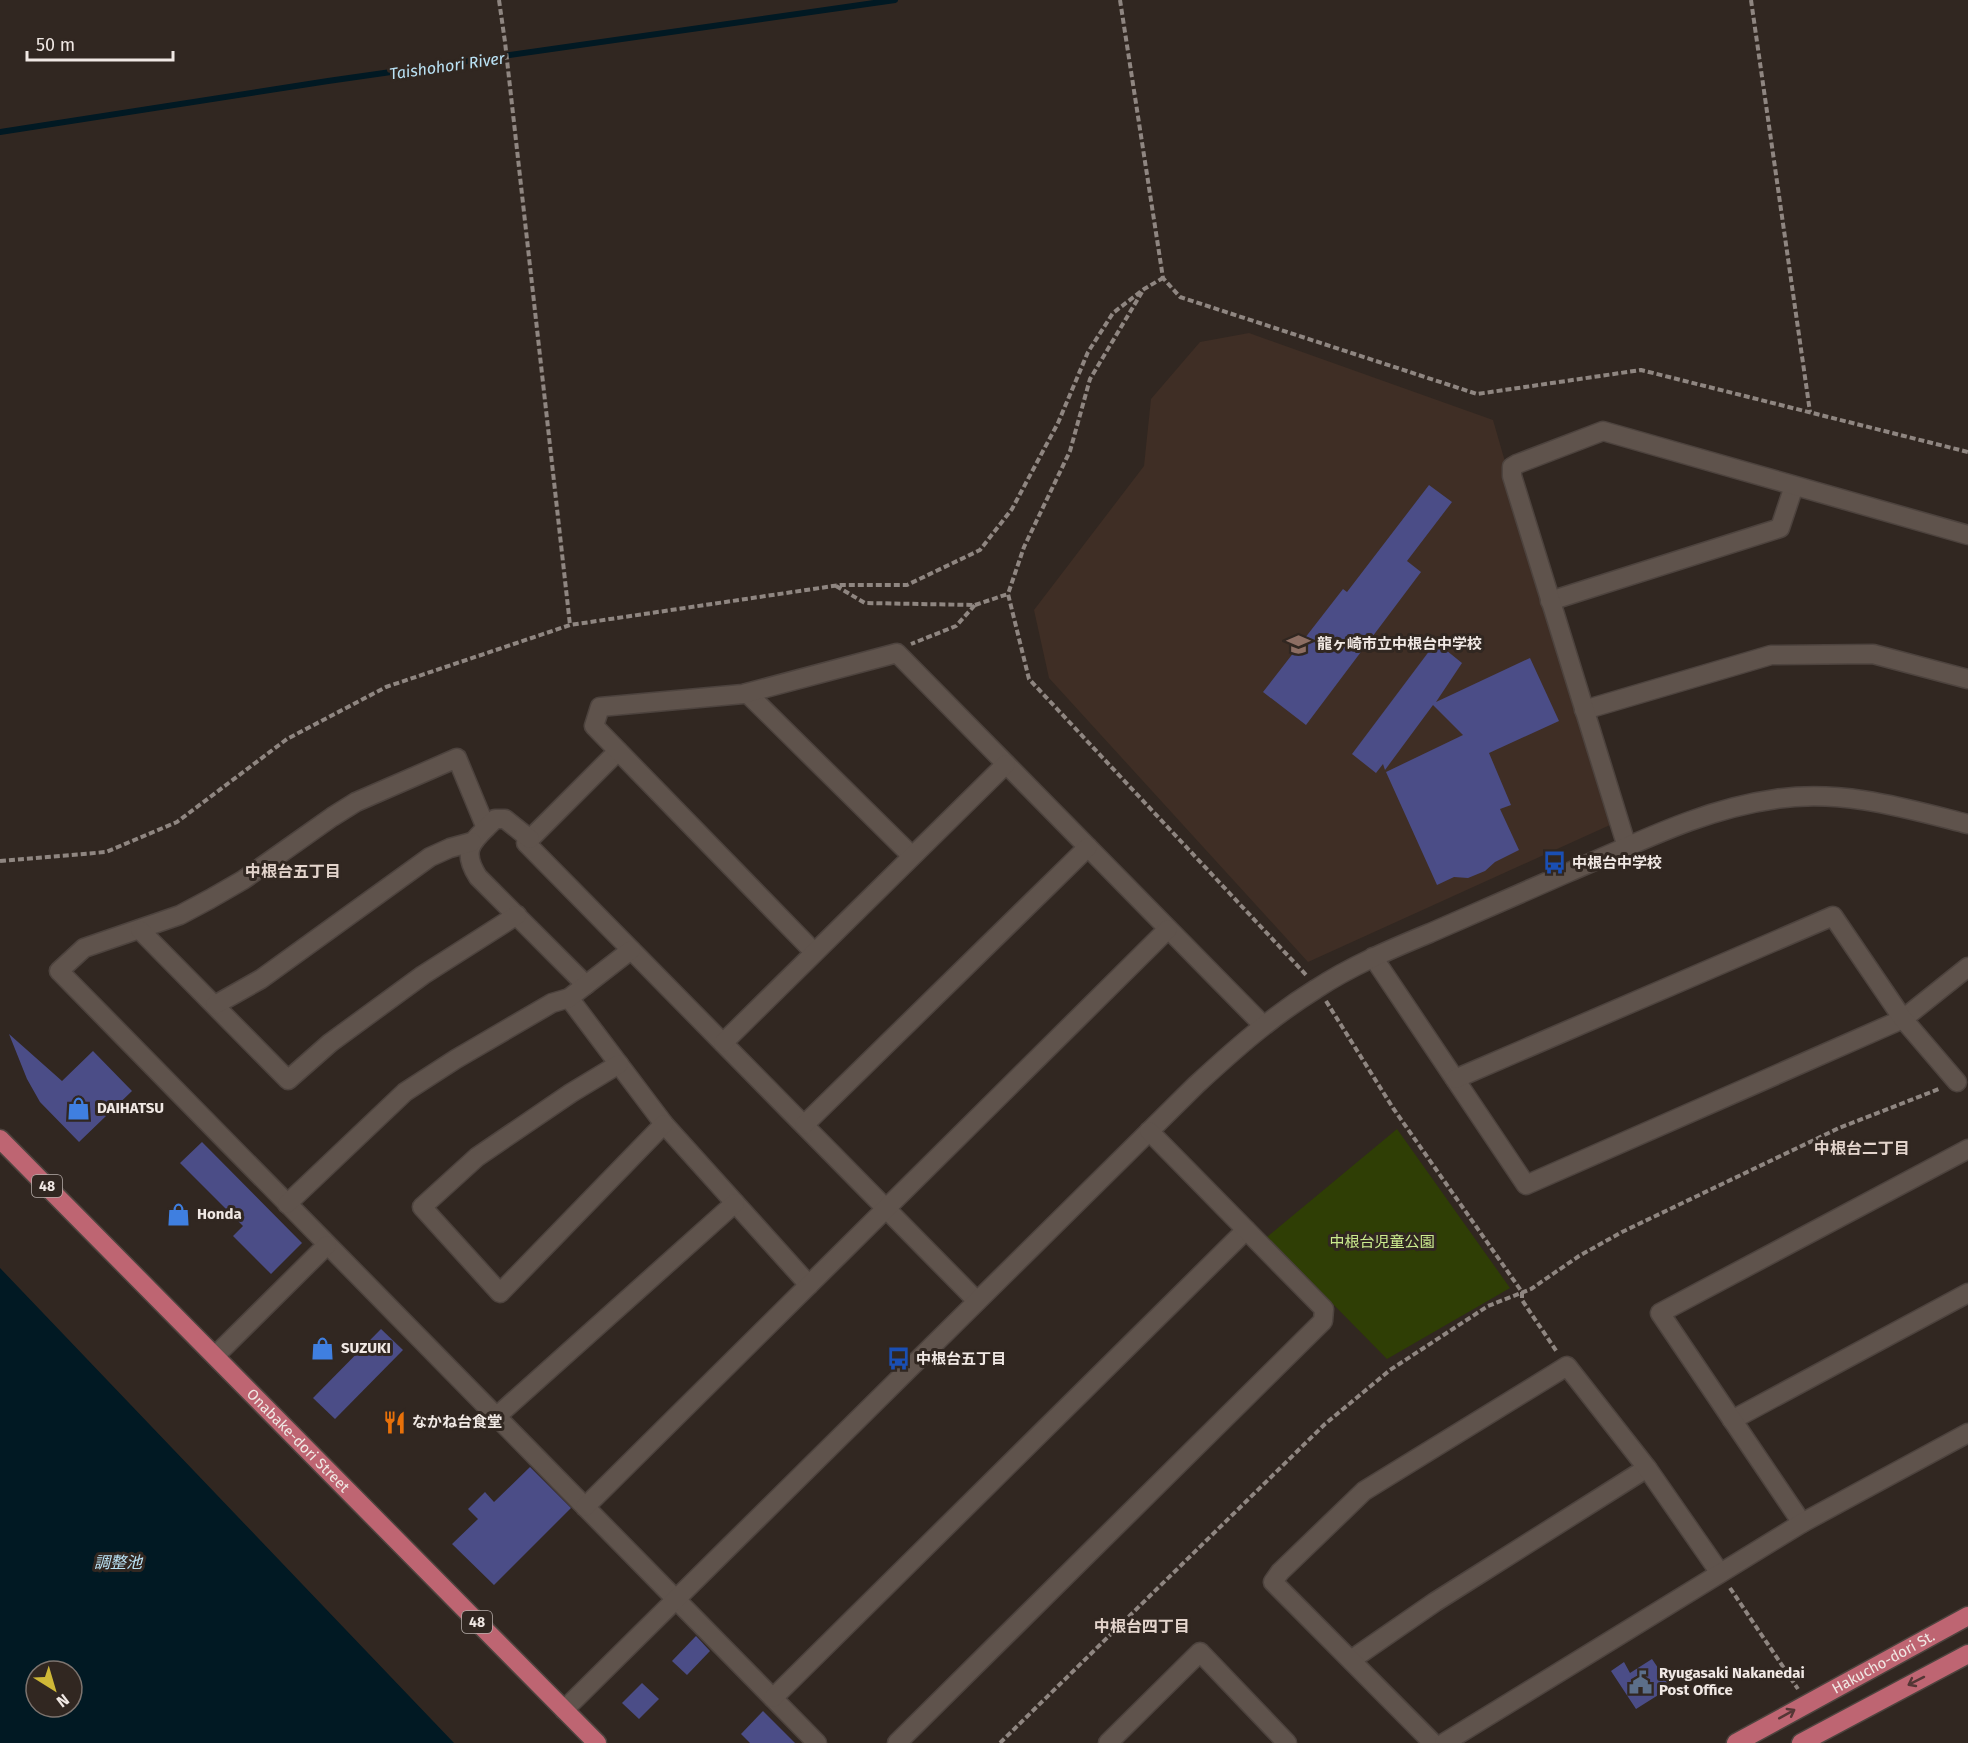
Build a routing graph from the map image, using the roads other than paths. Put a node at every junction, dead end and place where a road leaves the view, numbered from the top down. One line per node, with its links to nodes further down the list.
1 (1794, 486): 2 (street); 3 (street); 3 (street)
2 (1968, 535)
3 (1550, 601): 6 (street)
4 (1968, 679): 6 (street)
5 (747, 693): 7 (street); 8 (street); 15 (street)
6 (1584, 710): 14 (street)
7 (618, 751): 11 (street); 20 (street)
8 (1006, 764): 13 (street); 15 (street)
9 (1968, 824): 14 (street)
10 (486, 828): 11 (street); 12 (street); 18 (street)
11 (530, 839): 19 (street)
12 (472, 842): 16 (street); 25 (street)
13 (1088, 847): 17 (street); 33 (street)
14 (1627, 847): 21 (street)
15 (912, 856): 20 (street)
16 (517, 915): 23 (street); 25 (street)
17 (1168, 929): 27 (street); 39 (street)
18 (140, 930): 25 (street); 38 (street)
19 (631, 950): 23 (street); 28 (street)
20 (814, 952): 28 (street)
21 (1373, 957): 27 (street); 30 (street)
22 (1968, 967): 26 (street)
23 (586, 985): 24 (street)
24 (569, 998): 29 (street); 38 (street)
25 (215, 1005)
26 (1903, 1019): 30 (street); 30 (street); 31 (street)
27 (1263, 1025): 34 (street)
28 (723, 1043): 33 (street)
29 (619, 1064): 32 (street); 32 (street)
30 (1455, 1079)
31 (1957, 1082)
32 (664, 1124): 37 (street)
33 (804, 1125): 39 (street)
34 (1149, 1131): 40 (street); 44 (street)
35 (0, 1139): 45 (main road, Onabake-dori Street / 48)
36 (1968, 1149): 47 (street)
37 (735, 1203): 42 (street); 46 (street)
38 (287, 1204): 41 (street)
39 (886, 1209): 42 (street); 44 (street)
40 (1246, 1230): 57 (street); 62 (street)
41 (327, 1245): 45 (street); 46 (street)
42 (809, 1285): 50 (street)
43 (1968, 1293): 47 (street)
44 (977, 1301): 53 (street)
45 (215, 1356): 58 (main road, Onabake-dori Street / 48)
46 (496, 1417): 50 (street)
47 (1732, 1420): 51 (street)
48 (1968, 1434): 51 (street)
49 (1647, 1468): 52 (street); 56 (street); 56 (street)
50 (585, 1507): 53 (street)
51 (1802, 1522): 52 (street)
52 (1720, 1573): 65 (street)
53 (675, 1599): 57 (street); 58 (street)
54 (1968, 1616): 66 (main road, Hakucho-dori St., one-way to 54)
55 (1968, 1654): 67 (main road, one-way to 67)
56 (1351, 1660): 64 (street)
57 (773, 1698): 61 (street)
58 (564, 1710): 60 (main road, Onabake-dori Street / 48)
59 (1280, 1741): 63 (street)
60 (597, 1743)
61 (817, 1743)
62 (897, 1743)
63 (1108, 1743)
64 (1433, 1743)
65 (1444, 1743)
66 (1736, 1743)
67 (1801, 1743)

